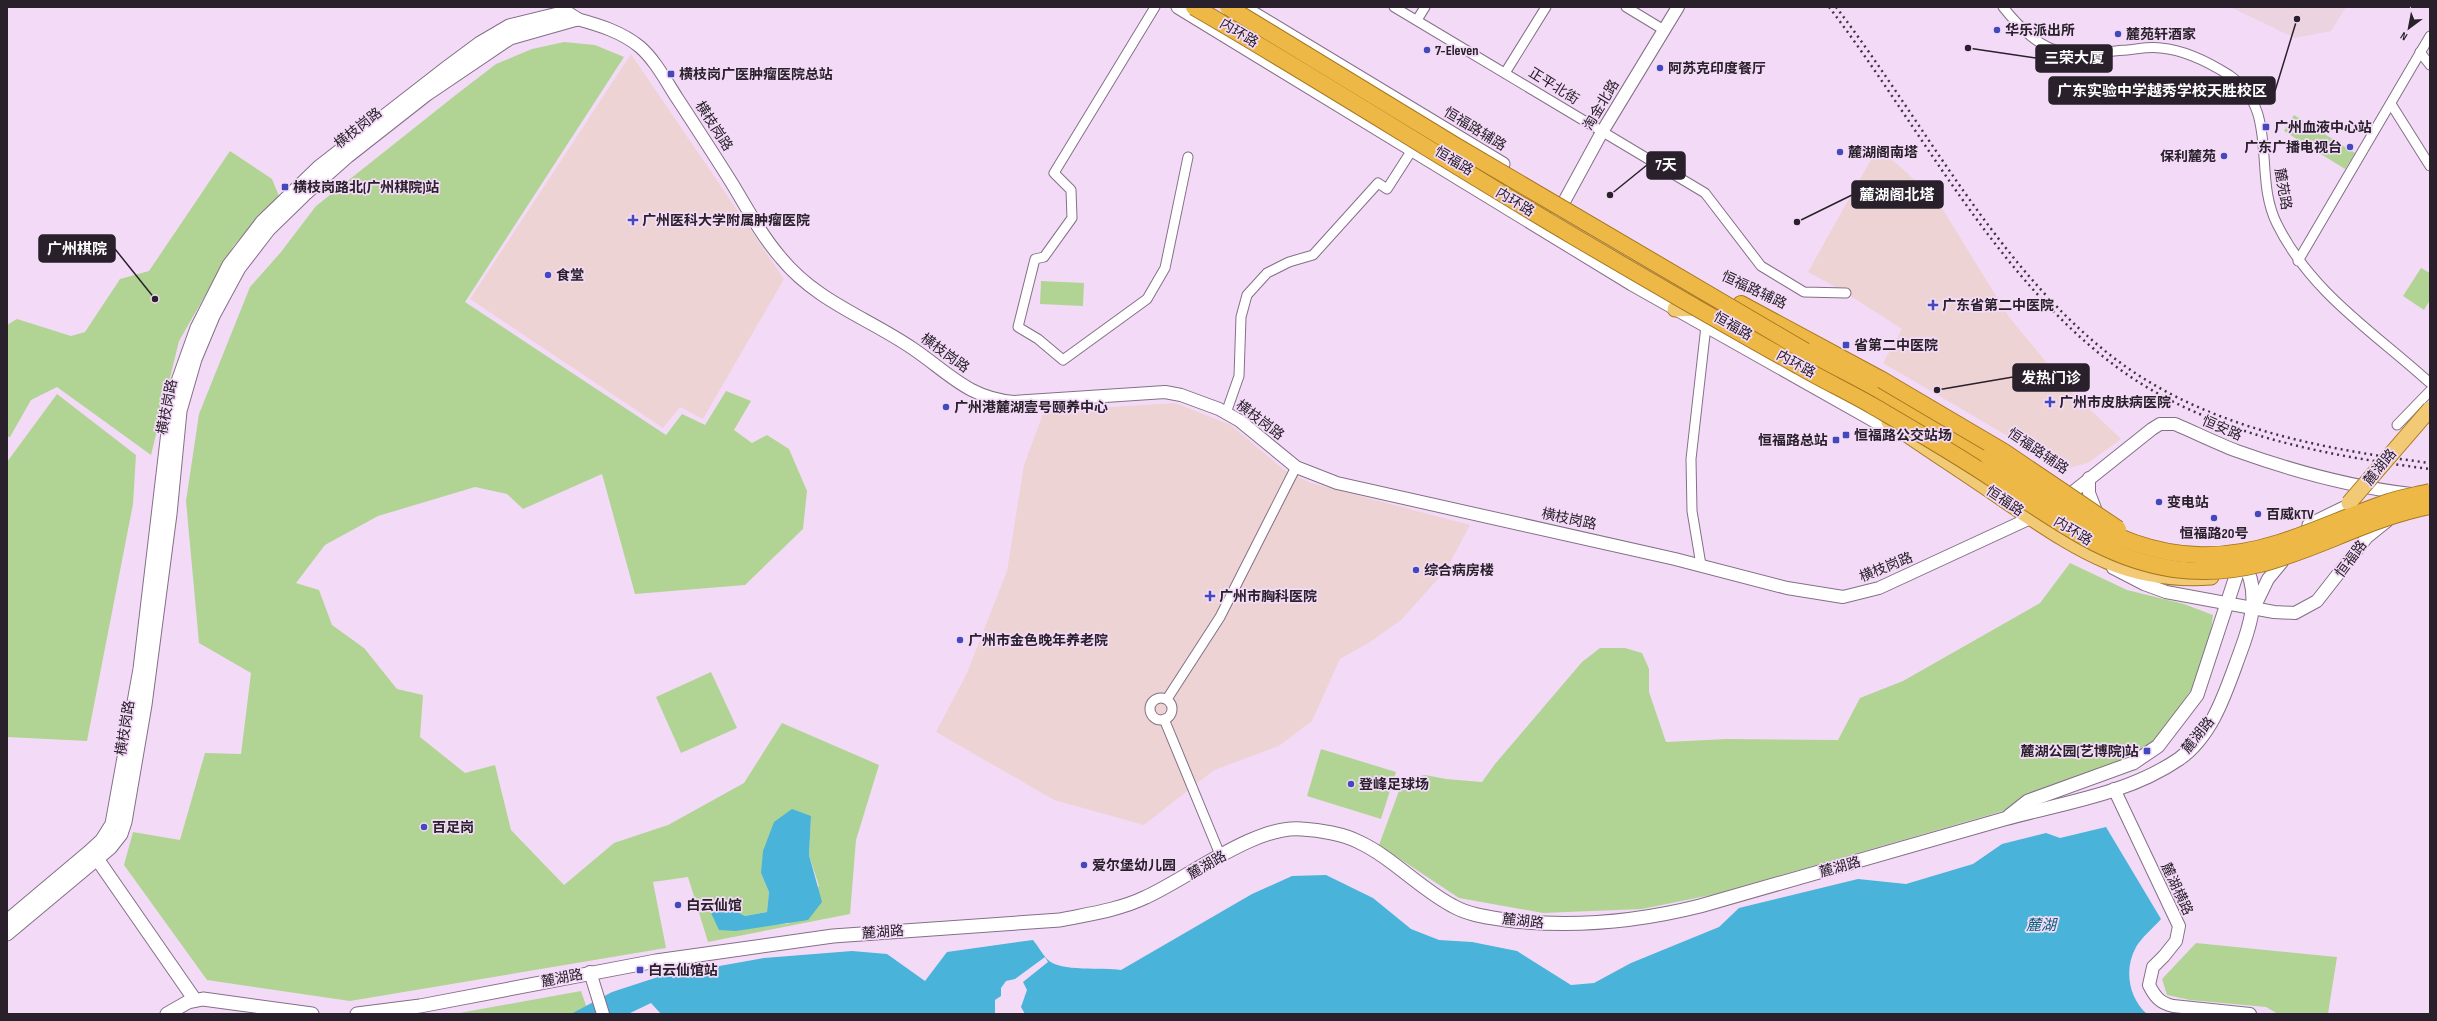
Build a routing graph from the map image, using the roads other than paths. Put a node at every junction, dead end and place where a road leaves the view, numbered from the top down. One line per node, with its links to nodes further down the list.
1 (1155, 7): 24 (street)
2 (1178, 7): 23 (main road)
3 (1194, 7): 46 (highway, 内环路, bridge)
4 (1199, 7): 26 (main road, 恒福路)
5 (1225, 7): 26 (main road, 恒福路)
6 (1228, 7): 54 (highway, 内环路, bridge)
7 (1394, 7): 15 (street, 正平北街)
8 (1425, 7): 15 (street)
9 (1546, 7): 20 (street)
10 (1626, 7): 16 (street)
11 (1678, 7): 16 (street, 淘金北路)
12 (2003, 7): 27 (street, 麓苑路)
13 (1250, 9): 26 (main road, 恒福路辅路)
14 (571, 11): 36 (street, 横枝岗路); 67 (main road, 横枝岗路)
15 (1417, 20): 20 (street, 正平北街)
16 (1664, 30): 22 (street, 淘金北路)
17 (2430, 36): 18 (street)
18 (2420, 52): 19 (street); 21 (street)
19 (2430, 65)
20 (1505, 73): 22 (street, 正平北街)
21 (2391, 104): 25 (street); 27 (street)
22 (1602, 132): 26 (street, 淘金北路); 28 (street, 正平北街)
23 (1412, 150): 31 (main road); 36 (street)
24 (1188, 158)
25 (2430, 166)
26 (1560, 211): 29 (main road, 恒福路); 30 (main road, 恒福路辅路)
27 (2298, 261): 33 (street, 麓苑路)
28 (1846, 293)
29 (1700, 301): 30 (main road); 31 (main road); 39 (main road, 恒福路); 47 (main road, 恒福路)
30 (1741, 304): 44 (main road, 恒福路辅路); 54 (highway, bridge)
31 (1675, 309): 32 (main road)
32 (1706, 326): 39 (main road); 58 (street)
33 (2430, 383)
34 (2430, 392): 37 (street)
35 (2430, 409): 48 (main road, 麓湖路, bridge)
36 (1226, 413): 40 (street, 横枝岗路)
37 (2397, 425)
38 (2430, 425): 48 (main road, 麓湖路)
39 (1942, 460): 50 (main road, 恒福路)
40 (1296, 467): 58 (street, 横枝岗路); 63 (street)
41 (2089, 478): 42 (street, 恒安路); 44 (street, 恒安路); 49 (street)
42 (2369, 487): 45 (street, 恒安路); 52 (street)
43 (2430, 492): 54 (highway, 内环路, bridge)
44 (2072, 494): 47 (street, 恒安路); 49 (main road, 恒福路辅路)
45 (2430, 498): 52 (street, 恒福路)
46 (2430, 506)
47 (2051, 507): 50 (street, 恒安路); 53 (main road, 恒福路)
48 (2351, 507): 56 (main road, 麓湖路); 57 (main road, 麓湖路)
49 (2096, 511): 51 (main road, 恒福路辅路)
50 (2030, 518): 55 (main road, 恒福路); 58 (street, 横枝岗路)
51 (2121, 528): 53 (street); 57 (main road, 恒福路辅路)
52 (2367, 537): 62 (street, 恒福路)
53 (2113, 544): 57 (main road, 恒福路)
54 (2167, 552)
55 (2096, 558): 57 (main road, 恒福路); 60 (street, 恒福路)
56 (2282, 562): 57 (main road, 恒福路); 59 (street)
57 (2242, 563): 60 (main road, 麓湖路); 61 (main road, 麓湖路)
58 (1701, 565)
59 (2264, 588): 61 (street); 62 (street)
60 (2228, 603): 61 (street, 恒福路); 66 (main road, 麓湖路)
61 (2254, 608): 62 (street, 恒福路); 65 (main road, 麓湖路)
62 (2274, 612)
63 (1167, 699): 64 (street); 64 (street)
64 (1164, 719): 68 (street)
65 (2114, 789): 66 (main road, 麓湖路); 77 (street, 麓湖横路)
66 (2005, 819): 68 (main road, 麓湖路)
67 (94, 855): 69 (main road, 横枝岗路); 70 (main road, 横枝岗路); 72 (main road)
68 (1221, 857): 71 (main road, 麓湖路)
69 (7, 921)
70 (7, 934)
71 (590, 972): 75 (main road, 麓湖路); 76 (street)
72 (195, 1000): 73 (main road); 74 (main road)
73 (167, 1014)
74 (312, 1014)
75 (357, 1014)
76 (603, 1014)
77 (2250, 1014)

